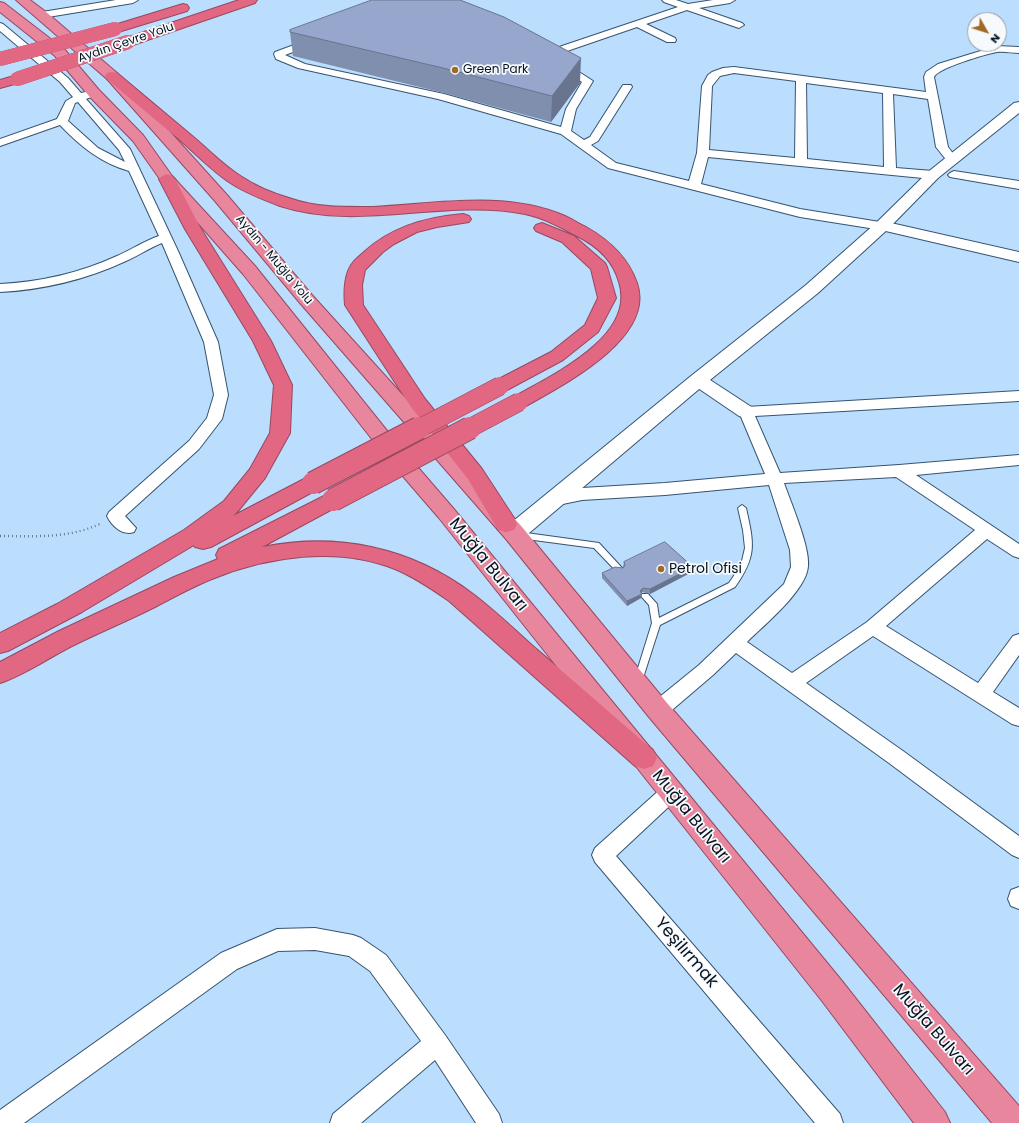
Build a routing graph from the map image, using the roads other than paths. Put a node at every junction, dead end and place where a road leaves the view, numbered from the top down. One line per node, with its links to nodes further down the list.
1 (22, 0): 9 (highway, Aydın - Muğla Yolu)
2 (133, 0): 9 (street)
3 (251, 0): 21 (highway, Aydın Çevre Yolu, bridge)
4 (667, 0): 8 (street)
5 (730, 0): 8 (street)
6 (193, 4): 18 (highway, Aydın Çevre Yolu, bridge)
7 (0, 6): 24 (highway, Aydın - Muğla Yolu)
8 (687, 7): 10 (street); 11 (street)
9 (42, 15): 19 (highway, Aydın - Muğla Yolu)
10 (638, 24): 14 (street); 17 (street)
11 (739, 25)
12 (1, 28): 24 (street)
13 (324, 37): 29 (street)
14 (671, 40)
15 (533, 50): 17 (street)
16 (1019, 50): 25 (street)
17 (546, 57): 29 (street)
18 (1, 63)
19 (112, 76): 57 (highway, Aydın - Muğla Yolu); 67 (highway, bridge)
20 (801, 78): 23 (street); 32 (street); 34 (street)
21 (0, 84)
22 (627, 87): 31 (street)
23 (888, 90): 25 (street); 36 (street)
24 (87, 95): 27 (street); 35 (street); 39 (highway, Aydın - Muğla Yolu)
25 (932, 96): 33 (street)
26 (1019, 106): 33 (main road)
27 (62, 121): 30 (street); 35 (street)
28 (1019, 122): 38 (main road)
29 (565, 132): 31 (street)
30 (0, 143)
31 (583, 145): 41 (street)
32 (703, 153): 34 (street); 41 (street)
33 (952, 160): 37 (main road)
34 (801, 163): 36 (street)
35 (133, 169): 43 (street)
36 (890, 171): 37 (street)
37 (933, 175): 42 (main road)
38 (954, 175): 40 (street); 42 (main road)
39 (167, 179): 54 (highway, Aydın - Muğla Yolu); 61 (highway)
40 (1019, 185)
41 (694, 186): 42 (street)
42 (882, 226): 44 (street); 46 (main road)
43 (166, 238): 45 (street); 55 (street)
44 (1019, 257)
45 (0, 288)
46 (698, 380): 48 (street); 52 (main road)
47 (1019, 396): 48 (street)
48 (746, 412): 51 (street)
49 (1019, 460): 50 (street)
50 (899, 471): 51 (street); 56 (street)
51 (775, 479): 52 (street); 65 (street)
52 (553, 500): 57 (main road)
53 (742, 508): 62 (lane)
54 (446, 513): 74 (highway, Muğla Bulvarı)
55 (128, 528)
56 (986, 530): 58 (street); 63 (street)
57 (512, 531): 59 (lane); 61 (highway, bridge); 70 (highway, Muğla Bulvarı)
58 (1019, 552)
59 (619, 569)
60 (645, 596): 62 (lane)
61 (61, 613): 66 (highway)
62 (656, 623): 70 (lane)
63 (873, 627): 69 (street); 71 (street)
64 (1019, 641): 71 (street)
65 (734, 642): 69 (street); 72 (street)
66 (0, 644)
67 (55, 644): 68 (highway); 74 (highway)
68 (0, 673)
69 (792, 683): 76 (street)
70 (637, 684): 72 (highway, Muğla Bulvarı)
71 (981, 694): 73 (street)
72 (658, 710): 83 (highway, Muğla Bulvarı)
73 (1019, 718)
74 (644, 758): 75 (highway, Muğla Bulvarı)
75 (671, 792): 81 (street, Yeşilırmak); 82 (highway, Muğla Bulvarı)
76 (1019, 848)
77 (437, 1043): 78 (street); 79 (street); 80 (street)
78 (3, 1123)
79 (342, 1123)
80 (490, 1123)
81 (832, 1123)
82 (934, 1123)
83 (1013, 1123)

